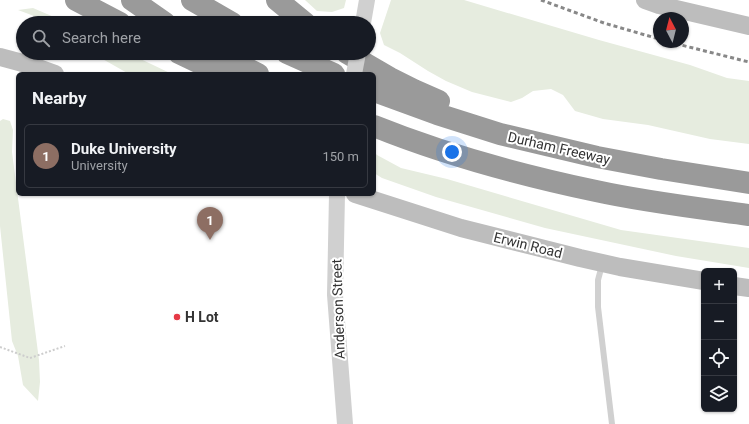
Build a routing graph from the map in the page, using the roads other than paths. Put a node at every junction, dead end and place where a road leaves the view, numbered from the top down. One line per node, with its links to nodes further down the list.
1 (76, 0): 7 (highway)
2 (132, 0): 8 (highway)
3 (192, 0): 9 (highway)
4 (277, 0): 10 (highway)
5 (368, 0): 11 (street)
6 (645, 0): 12 (main road)
7 (107, 16)
8 (155, 16)
9 (220, 16)
10 (296, 16)
11 (365, 16)
12 (749, 26)
13 (0, 57): 19 (main road)
14 (194, 60): 20 (highway)
15 (230, 60): 21 (highway)
16 (302, 60): 22 (highway)
17 (357, 60): 23 (street, bridge)
18 (359, 60): 28 (highway)
19 (49, 72)
20 (219, 72)
21 (254, 72)
22 (329, 72)
23 (354, 72)
24 (376, 92): 28 (highway, Durham Freeway)
25 (376, 127): 27 (highway)
26 (376, 132): 27 (highway)
27 (408, 140): 32 (highway)
28 (597, 157): 29 (highway, Durham Freeway)
29 (749, 183)
30 (337, 196): 37 (street, Anderson Street)
31 (361, 196): 33 (main road, Erwin Road)
32 (749, 215)
33 (603, 263): 34 (main road, Erwin Road); 38 (lane)
34 (701, 281)
35 (737, 286): 36 (main road)
36 (749, 288)
37 (345, 424)
38 (612, 424)

